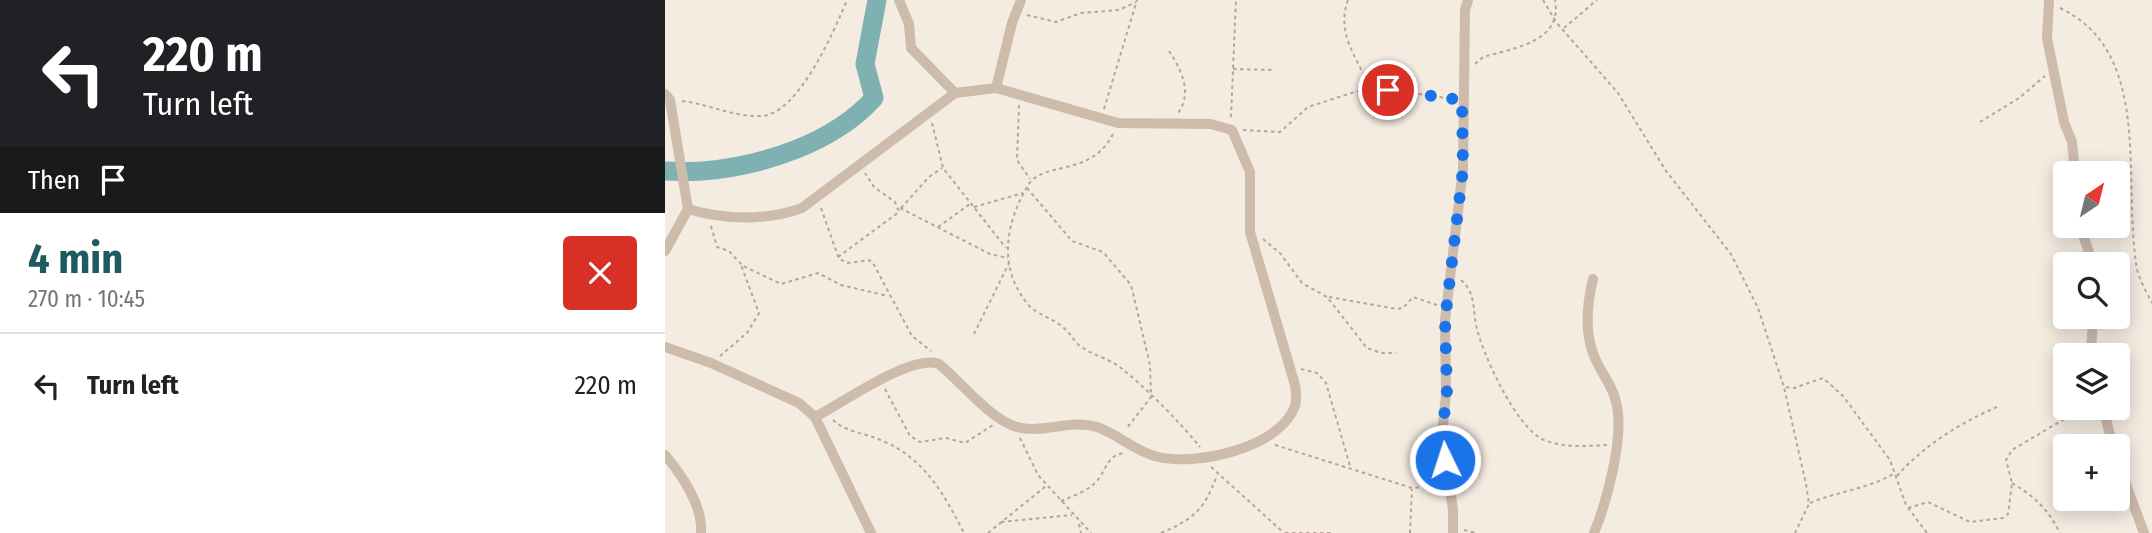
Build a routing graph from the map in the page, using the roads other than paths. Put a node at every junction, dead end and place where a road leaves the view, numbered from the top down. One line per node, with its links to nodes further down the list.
1 (899, 0): 6 (street)
2 (1021, 0): 5 (street)
3 (1468, 0): 18 (street)
4 (2049, 2): 8 (street)
5 (996, 88): 6 (street); 13 (street)
6 (955, 93): 9 (street)
7 (668, 97): 9 (street)
8 (2074, 161)
9 (688, 209): 10 (street)
10 (665, 251)
11 (1593, 279): 19 (street)
12 (665, 347): 13 (street)
13 (815, 417): 17 (street)
14 (665, 456): 16 (street)
15 (2130, 495): 20 (street)
16 (701, 533)
17 (871, 533)
18 (1453, 533)
19 (1594, 533)
20 (2144, 533)

